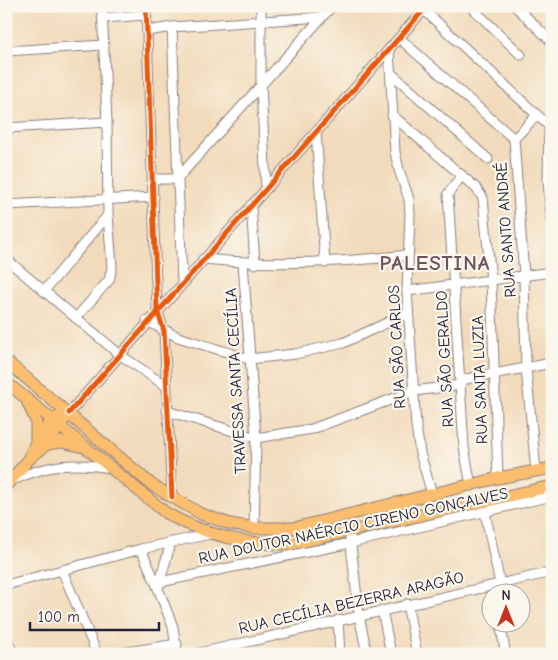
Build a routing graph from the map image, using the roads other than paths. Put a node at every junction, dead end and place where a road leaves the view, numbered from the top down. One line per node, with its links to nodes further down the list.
1 (102, 6): 9 (street)
2 (261, 6): 10 (street)
3 (332, 6): 8 (street)
4 (470, 6): 18 (street)
5 (515, 6): 14 (street)
6 (425, 7): 13 (street); 22 (street)
7 (146, 10): 9 (street); 12 (street)
8 (322, 17): 10 (street); 20 (street)
9 (103, 18): 15 (street)
10 (261, 21): 11 (street); 20 (street)
11 (172, 27): 12 (street); 31 (street)
12 (147, 31): 30 (street)
13 (399, 38): 16 (street); 27 (street, RUA SANTO ANDRÉ)
14 (552, 42)
15 (104, 45): 17 (street); 23 (street)
16 (389, 49): 19 (street, RUA SÃO CARLOS); 26 (street)
17 (6, 51)
18 (521, 55)
19 (391, 73): 21 (street, RUA SÃO CARLOS); 28 (street)
20 (261, 84): 31 (street); 33 (street)
21 (392, 115): 29 (street, RUA SANTA LUZIA); 41 (street, RUA SÃO CARLOS)
22 (537, 115): 24 (street); 27 (street)
23 (107, 122): 25 (street); 35 (street)
24 (550, 126): 32 (street)
25 (6, 128)
26 (316, 131): 33 (street); 45 (street)
27 (514, 140): 48 (street, RUA SANTO ANDRÉ)
28 (488, 159)
29 (462, 175): 49 (street, RUA SANTA LUZIA); 51 (street, RUA SÃO GERALDO)
30 (154, 179): 31 (street); 34 (street)
31 (177, 179): 50 (street)
32 (550, 181): 38 (street)
33 (266, 188): 37 (street)
34 (154, 197): 35 (street); 54 (street)
35 (109, 201): 36 (street); 39 (street)
36 (6, 205)
37 (250, 205): 43 (street); 46 (street)
38 (551, 212): 40 (street)
39 (108, 215): 52 (street); 56 (street)
40 (552, 228)
41 (408, 255): 45 (street); 53 (street, RUA SÃO CARLOS)
42 (6, 259): 52 (street)
43 (203, 259): 44 (street); 50 (street)
44 (243, 263): 46 (street); 60 (street, TRAVESSA SANTA CECÍLIA)
45 (324, 263): 46 (street)
46 (255, 264)
47 (552, 272): 48 (street)
48 (524, 275): 49 (street); 63 (street, RUA SANTO ANDRÉ)
49 (491, 280): 51 (street); 64 (street, RUA SANTA LUZIA)
50 (182, 282): 54 (street)
51 (454, 286): 53 (street); 66 (street, RUA SÃO GERALDO)
52 (44, 291): 56 (street)
53 (408, 291): 55 (street, RUA SÃO CARLOS)
54 (157, 310): 57 (street); 58 (street)
55 (408, 314): 60 (street); 68 (street, RUA SÃO CARLOS)
56 (76, 318): 59 (street)
57 (147, 322): 58 (street); 59 (street)
58 (164, 331): 60 (street); 67 (street)
59 (119, 354): 67 (street); 71 (street)
60 (249, 359): 73 (street, TRAVESSA SANTA CECÍLIA)
61 (552, 363): 63 (street)
62 (9, 367): 71 (main road)
63 (526, 368): 64 (street); 78 (street, RUA SANTO ANDRÉ)
64 (493, 375): 66 (street); 79 (street, RUA SANTA LUZIA)
65 (6, 382): 69 (main road)
66 (461, 382): 68 (street); 81 (street, RUA SÃO GERALDO)
67 (166, 386): 70 (street)
68 (414, 391): 73 (street); 83 (street, RUA SÃO CARLOS)
69 (24, 395): 72 (main road); 74 (main road)
70 (167, 411): 73 (street); 85 (street)
71 (68, 413): 72 (main road); 85 (main road)
72 (57, 423): 74 (main road); 75 (main road)
73 (256, 438): 87 (street, TRAVESSA SANTA CECÍLIA)
74 (41, 443): 75 (main road); 80 (main road)
75 (89, 448): 76 (main road)
76 (112, 468): 80 (street); 88 (main road)
77 (552, 468): 78 (main road)
78 (536, 471): 79 (main road)
79 (498, 478): 81 (main road)
80 (8, 483)
81 (471, 486): 83 (main road)
82 (552, 486): 89 (main road)
83 (432, 494): 87 (main road)
84 (552, 496): 86 (street, RUA DOUTOR NAÉRCIO CIRENO GONÇALVES)
85 (172, 497): 87 (main road)
86 (485, 512): 89 (street, RUA DOUTOR NAÉRCIO CIRENO GONÇALVES); 94 (street)
87 (254, 528)
88 (210, 534): 89 (main road); 90 (street, RUA DOUTOR NAÉRCIO CIRENO GONÇALVES)
89 (350, 538): 97 (street, RUA DOUTOR NAÉRCIO CIRENO GONÇALVES); 101 (street)
90 (171, 542): 91 (street, RUA DOUTOR NAÉRCIO CIRENO GONÇALVES); 97 (street)
91 (141, 549): 92 (street, RUA DOUTOR NAÉRCIO CIRENO GONÇALVES); 97 (street)
92 (62, 570): 96 (street, RUA DOUTOR NAÉRCIO CIRENO GONÇALVES); 108 (street)
93 (543, 574): 95 (street, RUA CECÍLIA BEZERRA ARAGÃO)
94 (494, 582)
95 (513, 582)
96 (6, 584)
97 (159, 585): 105 (street)
98 (480, 590): 99 (street, RUA CECÍLIA BEZERRA ARAGÃO)
99 (407, 604): 100 (street, RUA CECÍLIA BEZERRA ARAGÃO); 115 (street)
100 (382, 610): 101 (street, RUA CECÍLIA BEZERRA ARAGÃO); 114 (street)
101 (359, 615): 102 (street, RUA CECÍLIA BEZERRA ARAGÃO); 113 (street)
102 (338, 620): 111 (street, RUA CECÍLIA BEZERRA ARAGÃO); 112 (street)
103 (502, 632): 106 (street)
104 (6, 636): 107 (street)
105 (177, 644): 109 (street); 110 (street)
106 (505, 650)
107 (10, 652)
108 (97, 654)
109 (115, 654)
110 (178, 654)
111 (196, 654)
112 (340, 654)
113 (367, 654)
114 (391, 654)
115 (417, 654)

